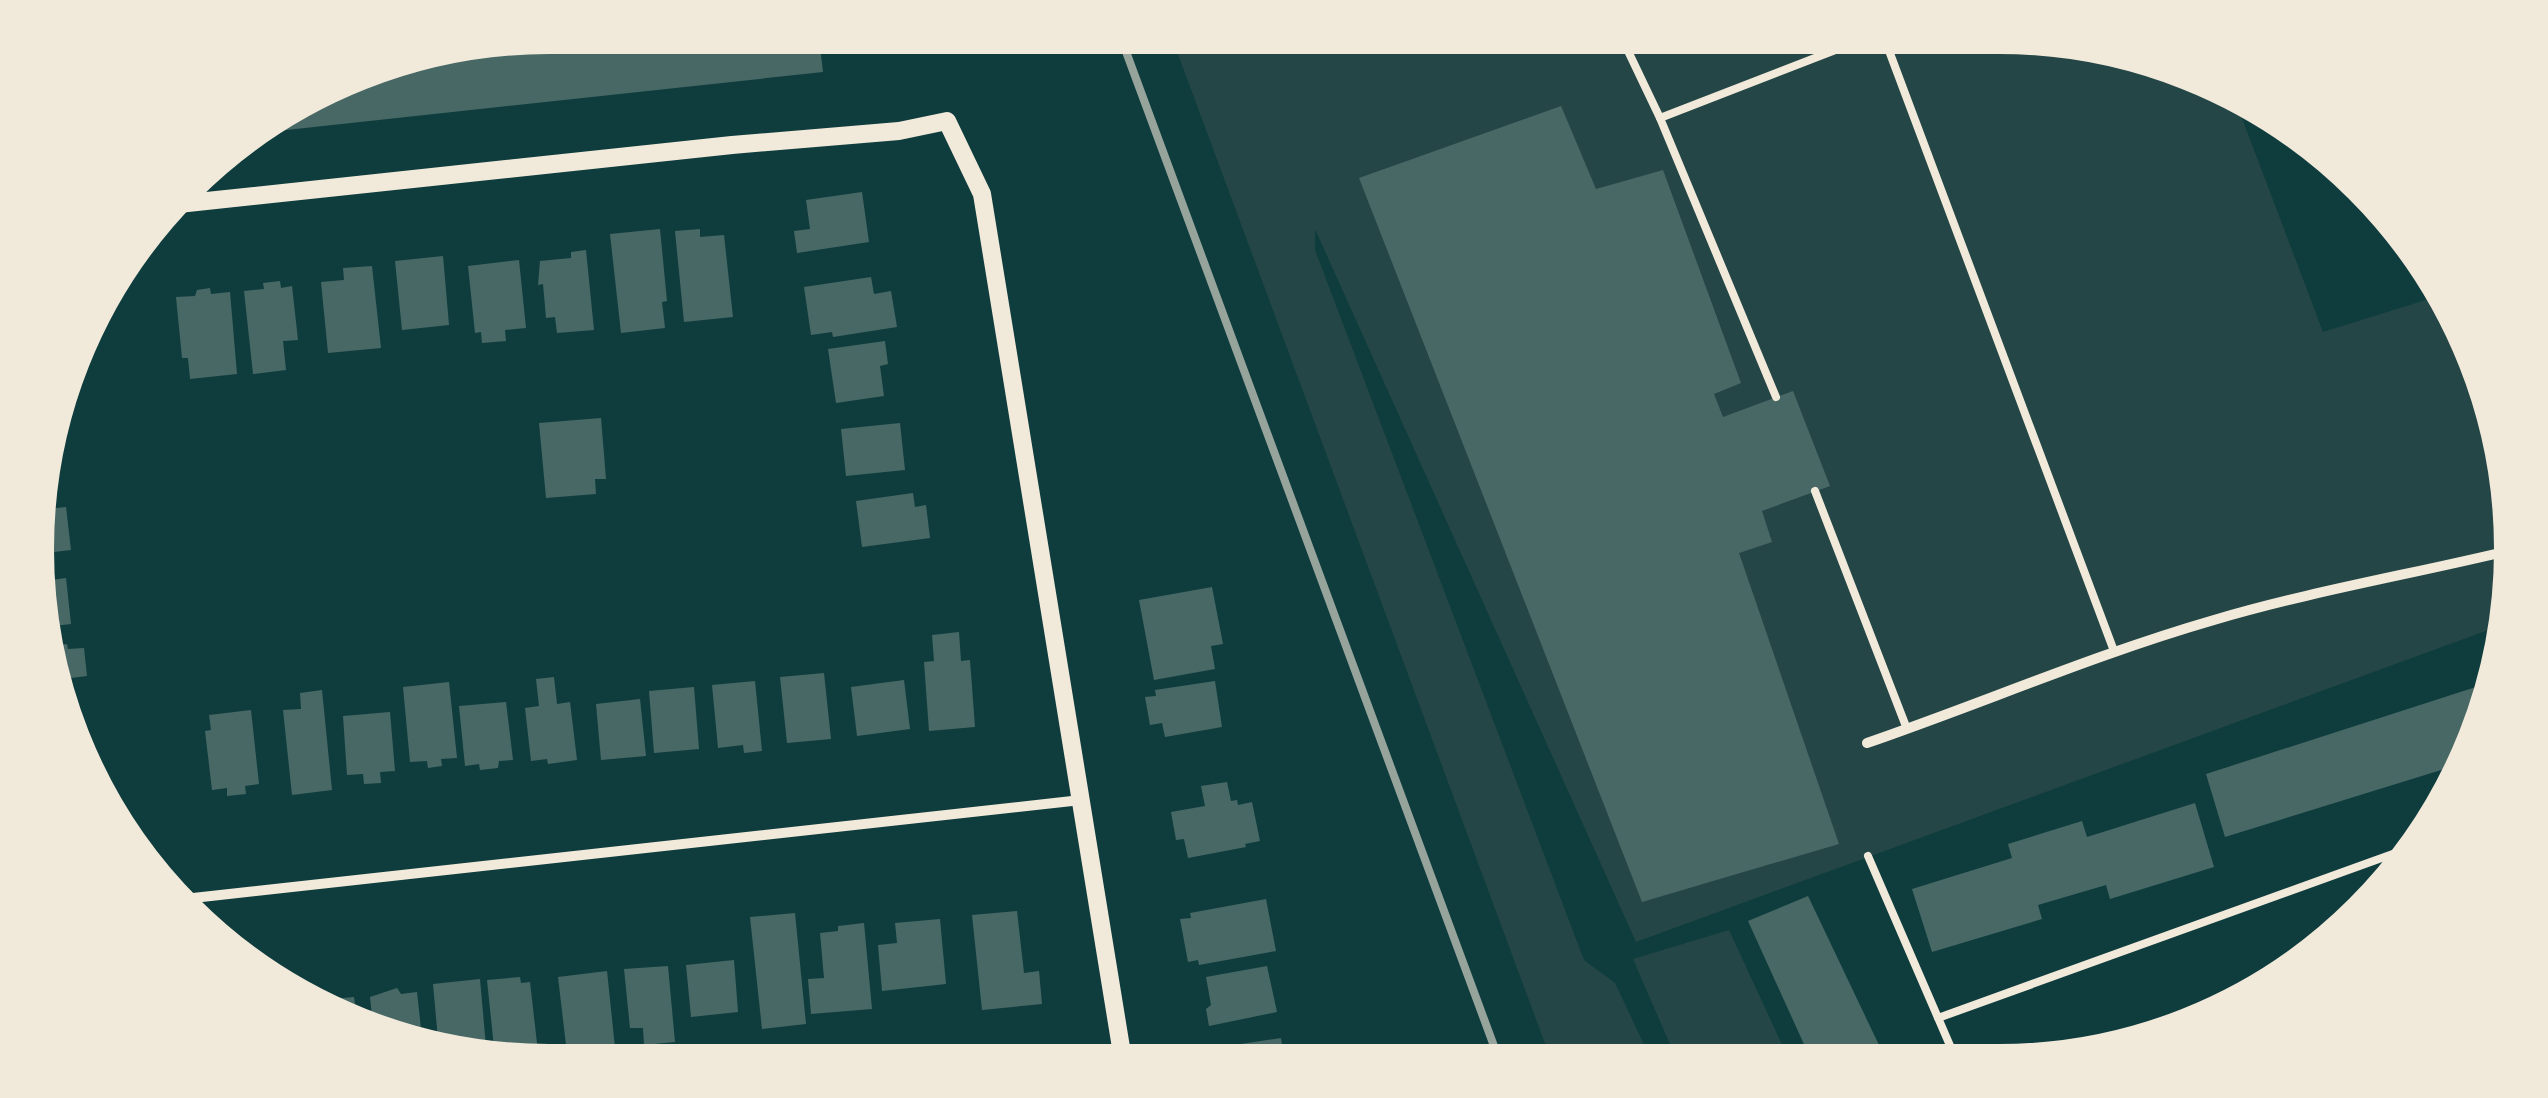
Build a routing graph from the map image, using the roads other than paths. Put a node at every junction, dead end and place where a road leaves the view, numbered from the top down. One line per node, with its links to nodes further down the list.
1 (1627, 48): 4 (lane)
2 (1841, 48): 4 (lane)
3 (1888, 48): 9 (lane)
4 (1660, 118): 6 (lane)
5 (185, 204): 12 (street)
6 (1776, 397)
7 (1815, 491): 10 (lane)
8 (2500, 553): 9 (street)
9 (2114, 651): 10 (street)
10 (1908, 729): 11 (street)
11 (1867, 742)
12 (1081, 800): 15 (street); 17 (street)
13 (2399, 852): 16 (lane)
14 (1868, 856): 16 (lane)
15 (189, 898)
16 (1938, 1018): 18 (lane)
17 (1121, 1050)
18 (1952, 1050)

